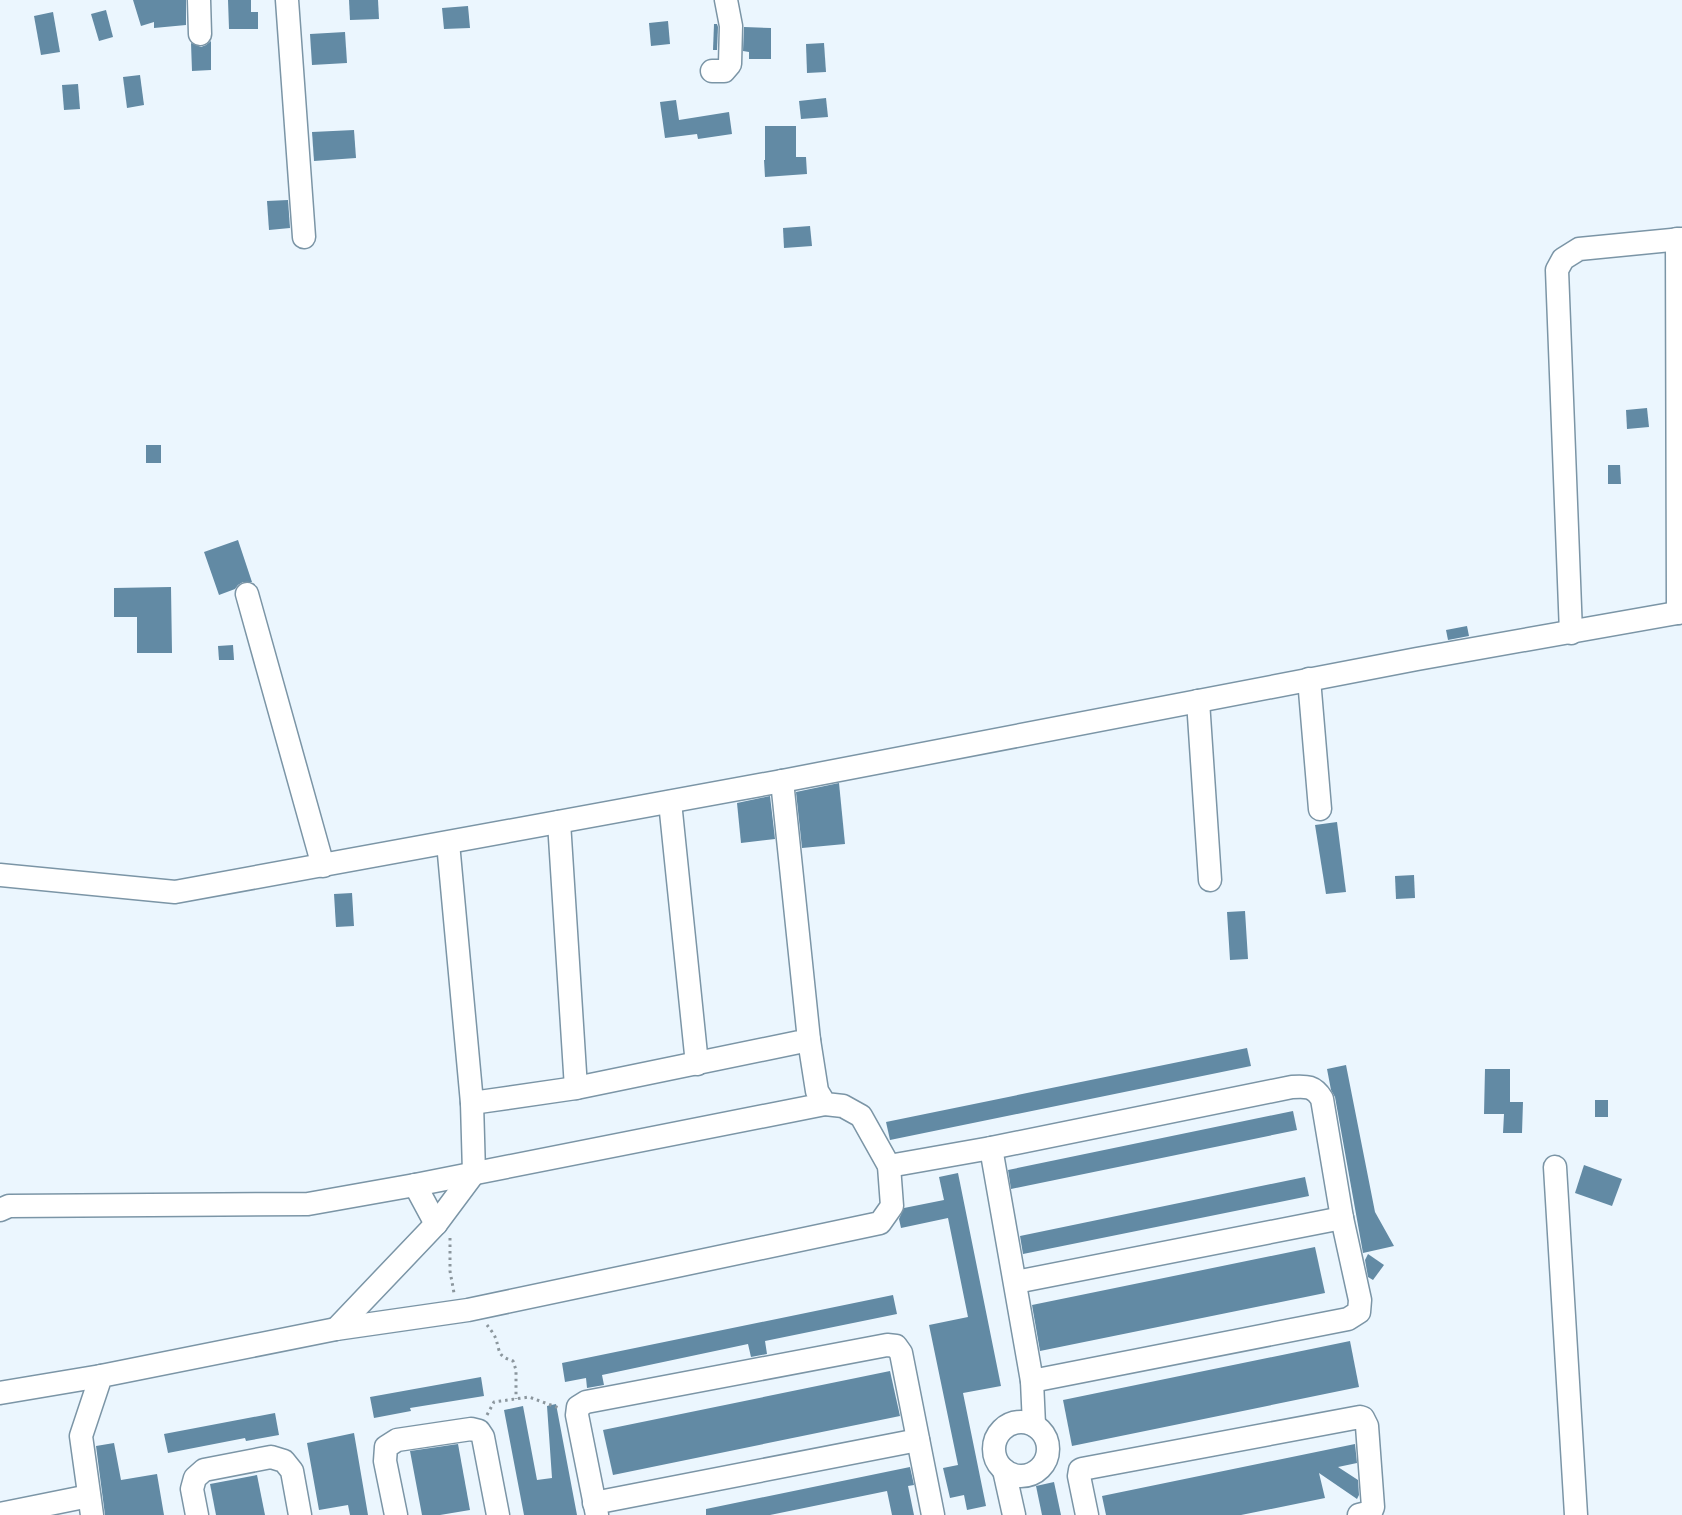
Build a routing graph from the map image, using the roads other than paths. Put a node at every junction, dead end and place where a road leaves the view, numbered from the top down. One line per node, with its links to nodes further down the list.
1 (198, 0): 4 (street)
2 (288, 0): 6 (street)
3 (726, 0): 5 (street)
4 (200, 34)
5 (712, 71)
6 (304, 237)
7 (1679, 239): 9 (street); 10 (street)
8 (247, 594): 18 (street)
9 (1680, 613): 10 (street)
10 (1571, 633): 11 (street)
11 (1309, 679): 12 (street); 15 (street)
12 (1198, 701): 13 (street); 20 (street)
13 (782, 781): 14 (street); 21 (street)
14 (670, 802): 16 (street); 22 (street)
15 (1320, 809)
16 (558, 822): 17 (street); 23 (street)
17 (448, 843): 18 (street); 24 (street)
18 (323, 866): 19 (street)
19 (0, 876)
20 (1210, 880)
21 (809, 1040): 22 (street); 25 (street)
22 (697, 1064): 23 (street)
23 (576, 1088): 24 (street)
24 (472, 1103): 29 (street)
25 (825, 1104): 27 (street); 29 (street)
26 (991, 1148): 27 (street); 32 (street); 34 (street)
27 (889, 1166): 35 (street)
28 (1555, 1166): 53 (street)
29 (474, 1173): 30 (street); 33 (street)
30 (415, 1185): 31 (street); 33 (street)
31 (0, 1210)
32 (1342, 1218): 34 (street); 37 (street)
33 (436, 1224): 35 (street)
34 (1016, 1282): 37 (street)
35 (336, 1328): 36 (street)
36 (101, 1376): 38 (street); 42 (street)
37 (1032, 1382): 39 (street)
38 (0, 1393)
39 (1034, 1425): 41 (street); 41 (street)
40 (918, 1440): 43 (street); 43 (street); 49 (street)
41 (1004, 1470): 50 (street)
42 (90, 1506): 44 (street)
43 (596, 1509)
44 (0, 1514)
45 (197, 1515): 46 (street)
46 (300, 1515)
47 (396, 1515): 48 (street)
48 (498, 1515)
49 (933, 1515)
50 (1014, 1515)
51 (1087, 1515): 52 (street)
52 (1359, 1515)
53 (1576, 1515)

